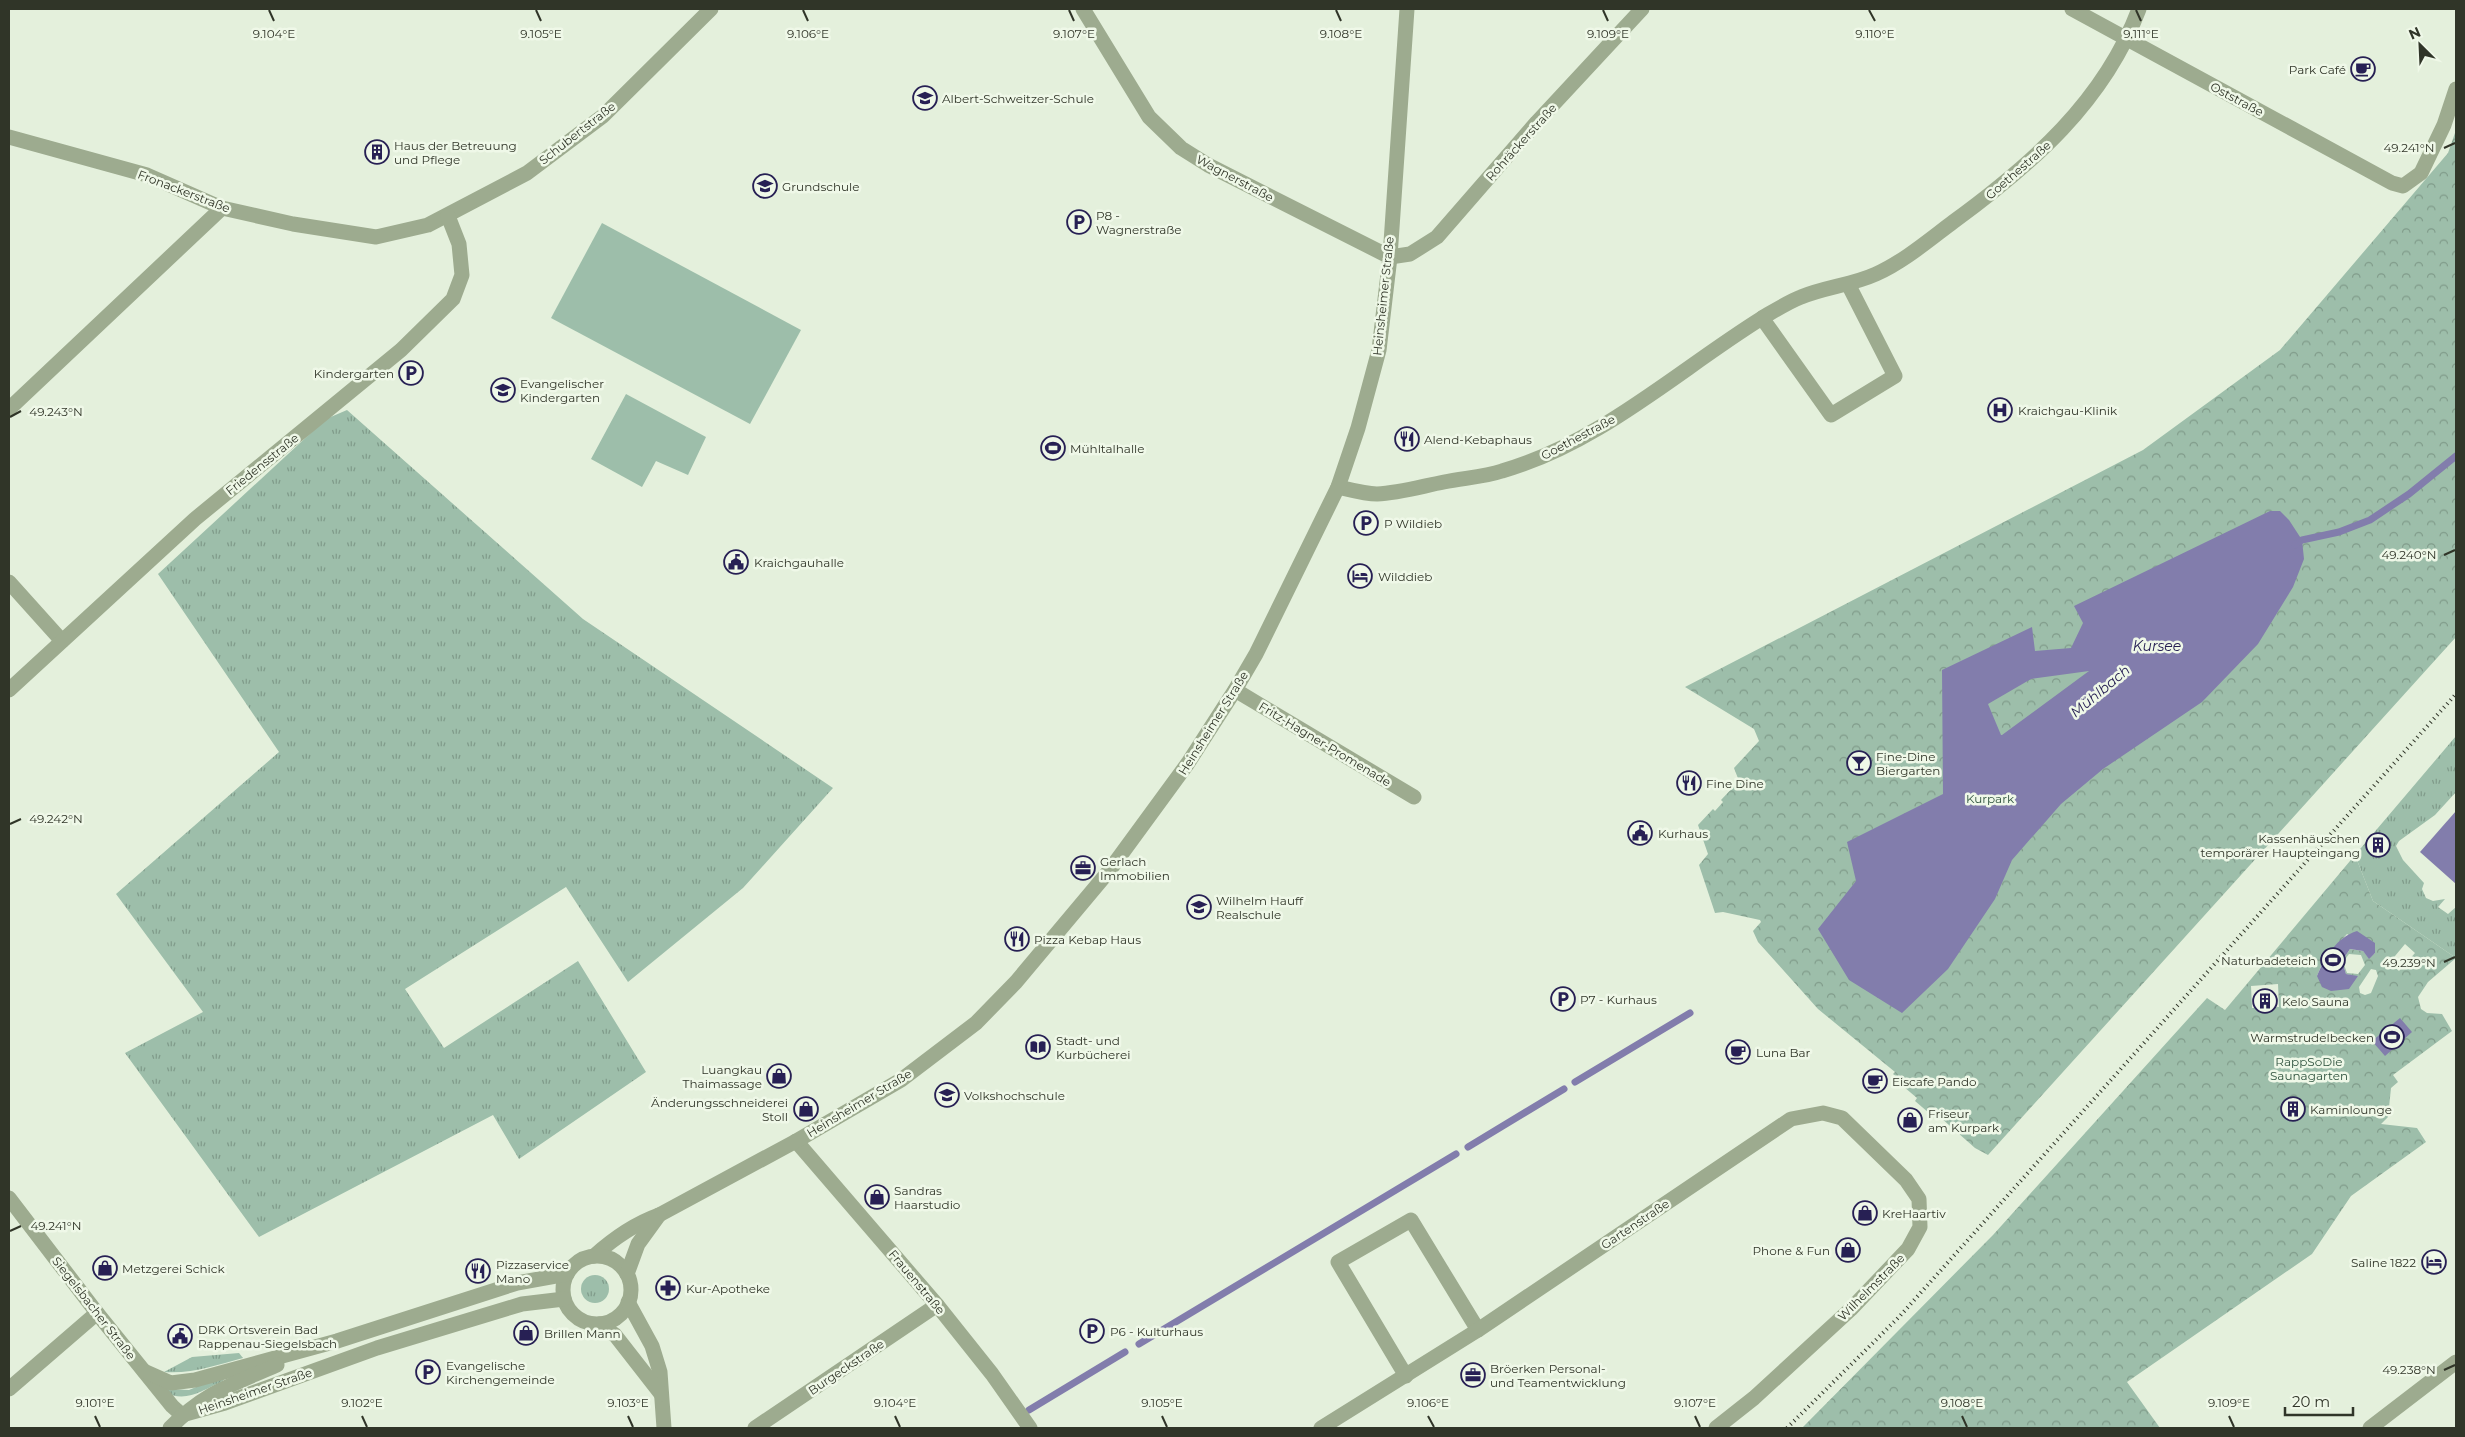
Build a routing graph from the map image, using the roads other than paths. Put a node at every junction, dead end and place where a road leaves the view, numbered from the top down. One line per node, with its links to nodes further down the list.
1 (711, 9): 11 (street, Schubertstraße)
2 (1083, 9): 12 (street, Wagnerstraße)
3 (1408, 9): 12 (street, Heinsheimer Straße)
4 (1642, 9): 12 (street, Rohräckerstraße)
5 (2072, 9): 7 (street, Oststraße)
6 (2139, 9): 7 (street, Goethestraße)
7 (2128, 39): 8 (street, Oststraße); 13 (street, Goethestraße)
8 (2456, 89)
9 (9, 137): 10 (street, Fronackerstraße)
10 (222, 208): 11 (street, Fronackerstraße); 15 (street)
11 (448, 216): 18 (street, Friedensstraße)
12 (1390, 256): 16 (street, Heinsheimer Straße)
13 (1848, 284): 14 (street, Goethestraße); 14 (street)
14 (1762, 318): 16 (street, Goethestraße)
15 (9, 408)
16 (1338, 487): 20 (street, Heinsheimer Straße)
17 (9, 582): 18 (street)
18 (62, 641): 19 (street, Friedensstraße)
19 (9, 690)
20 (1235, 690): 21 (street, Fritz-Hagner-Promenade); 23 (street, Heinsheimer Straße)
21 (1414, 798)
22 (1791, 1119): 40 (street, Gartenstraße); 55 (street, Wilhelmstraße)
23 (796, 1141): 25 (street, Heinsheimer Straße); 34 (street, Frauenstraße)
24 (9, 1198): 35 (street, Siegelsbacher Straße)
25 (659, 1215): 26 (street, Heinsheimer Straße); 28 (street, Heinsheimer Straße)
26 (594, 1256): 27 (street, Heinsheimer Straße); 28 (street)
27 (566, 1274): 29 (street, Heinsheimer Straße); 30 (street)
28 (627, 1274): 31 (street, Heinsheimer Straße)
29 (518, 1283): 32 (street, Heinsheimer Straße); 33 (street)
30 (564, 1299): 33 (street, Heinsheimer Straße); 38 (street)
31 (628, 1302): 38 (street); 48 (street)
32 (452, 1304): 36 (street, Heinsheimer Straße); 37 (street)
33 (522, 1304): 37 (street, Heinsheimer Straße)
34 (937, 1305): 52 (street, Burgeckstraße); 53 (street, Frauenstraße)
35 (97, 1313): 45 (street, Siegelsbacher Straße); 47 (street)
36 (414, 1316): 39 (street, Heinsheimer Straße); 41 (street)
37 (454, 1324): 41 (street, Heinsheimer Straße)
38 (599, 1324): 48 (street)
39 (372, 1330): 42 (street, Heinsheimer Straße); 43 (street)
40 (1478, 1330): 46 (street, Gartenstraße); 46 (street)
41 (420, 1335): 43 (street, Heinsheimer Straße)
42 (337, 1341): 45 (street, Heinsheimer Straße); 49 (street, Heinsheimer Straße)
43 (377, 1348): 49 (street, Heinsheimer Straße)
44 (2456, 1362): 56 (street)
45 (144, 1371): 49 (street, Siegelsbacher Straße)
46 (1406, 1376): 54 (street, Gartenstraße)
47 (9, 1390)
48 (661, 1394): 51 (street)
49 (182, 1415): 50 (street)
50 (170, 1428)
51 (664, 1428)
52 (756, 1428)
53 (1030, 1428)
54 (1321, 1428)
55 (1716, 1428)
56 (2370, 1428)

